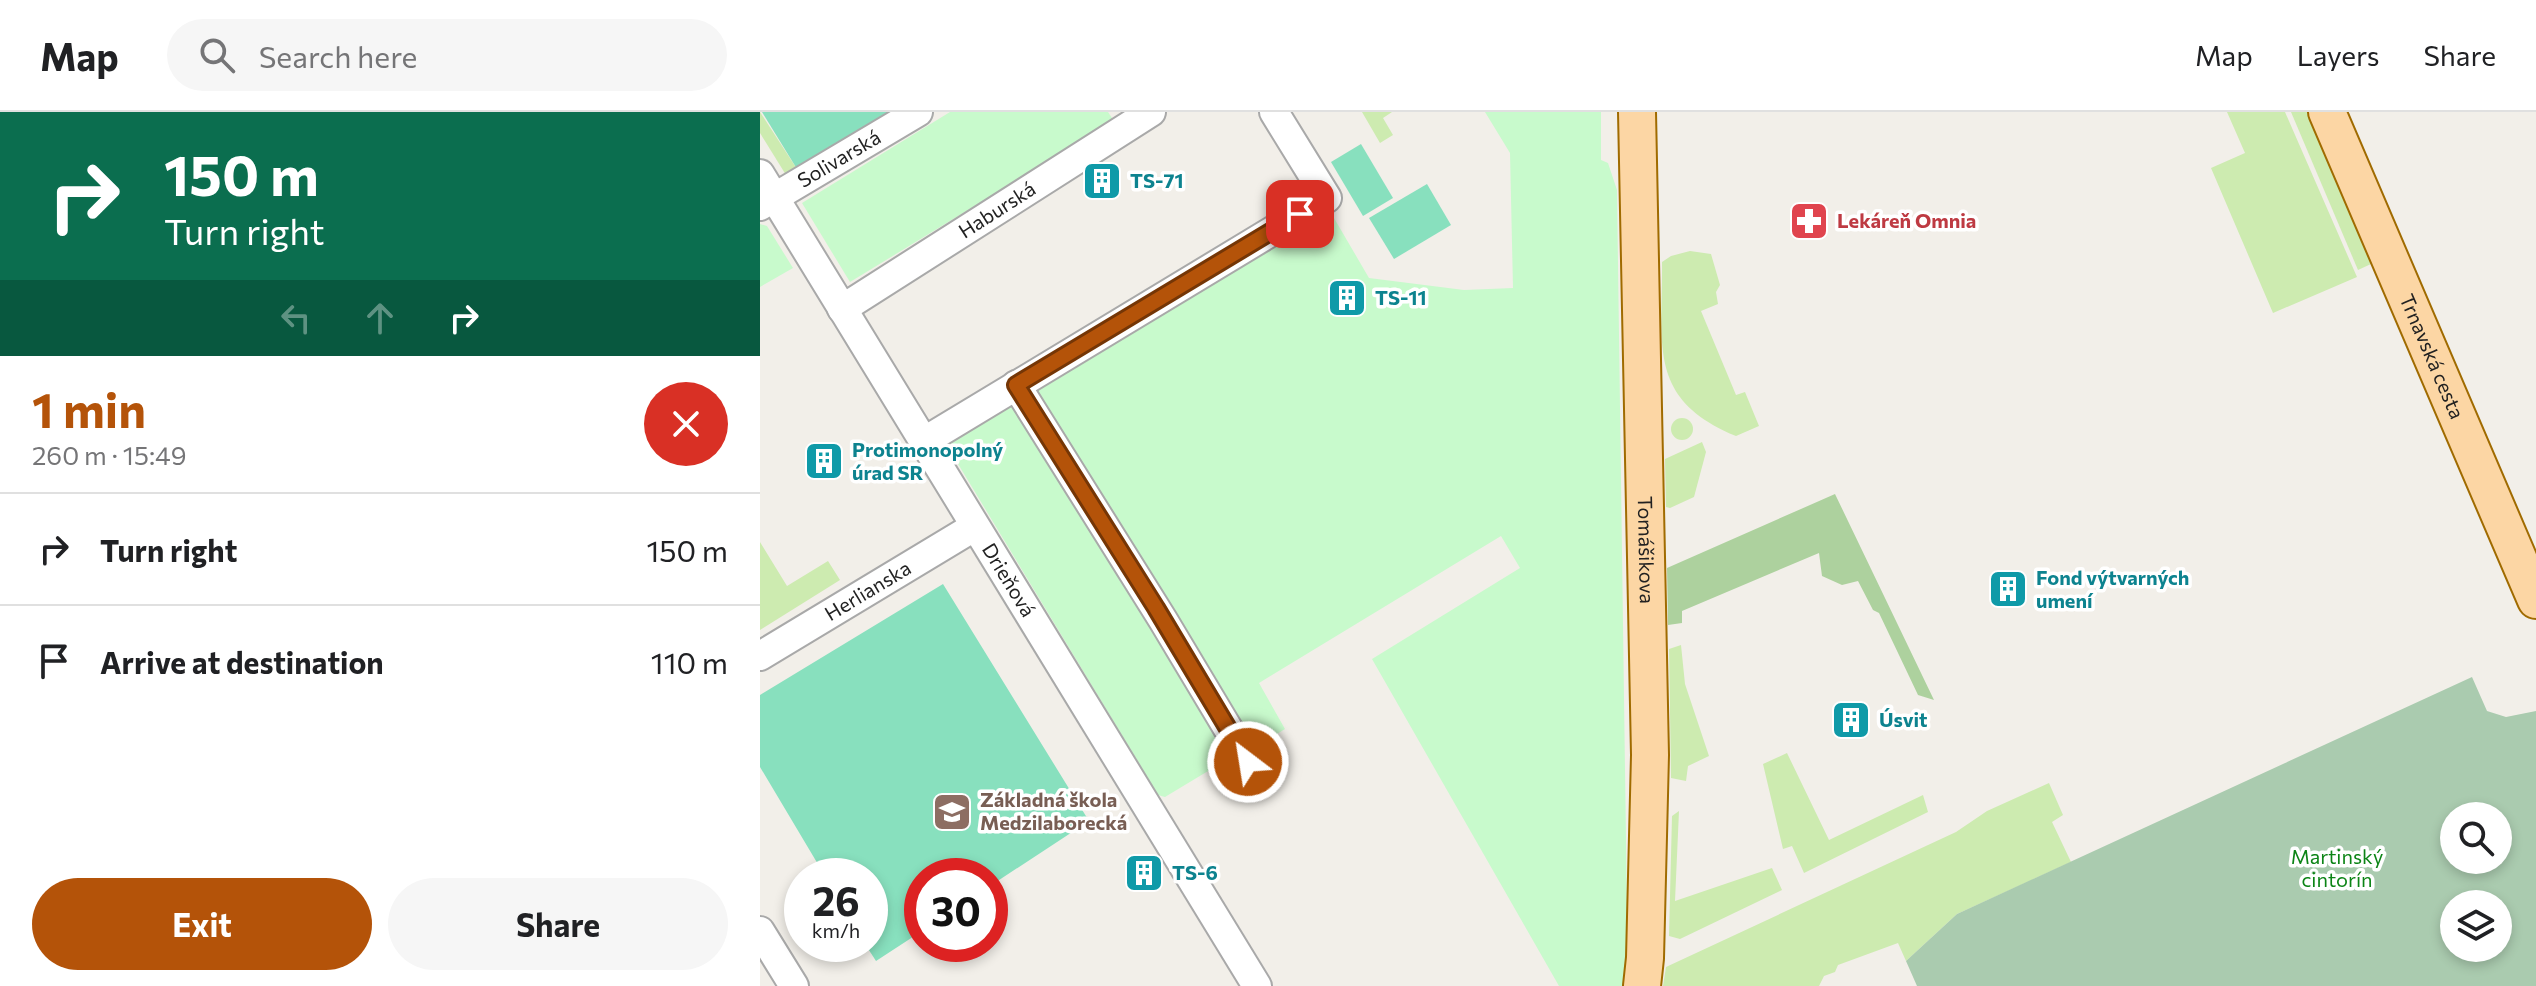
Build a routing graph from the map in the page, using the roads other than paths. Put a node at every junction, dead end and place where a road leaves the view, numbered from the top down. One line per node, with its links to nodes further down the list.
1 (918, 112): 6 (street, Solivarská)
2 (1151, 112): 7 (street, Haburská)
3 (1274, 112): 8 (street)
4 (1637, 112): 17 (main road, Tomášikova)
5 (2327, 112): 11 (main road, Trnavská cesta)
6 (765, 193): 7 (street, Drieňová)
7 (842, 309): 9 (street, Drieňová)
8 (1016, 385): 9 (street); 13 (street)
9 (923, 442): 10 (street, Drieňová)
10 (974, 527): 12 (street, Herlianska); 16 (street, Drieňová)
11 (2536, 600)
12 (760, 656)
13 (1248, 762)
14 (760, 931): 15 (street)
15 (794, 986)
16 (1257, 986)
17 (1642, 986)

